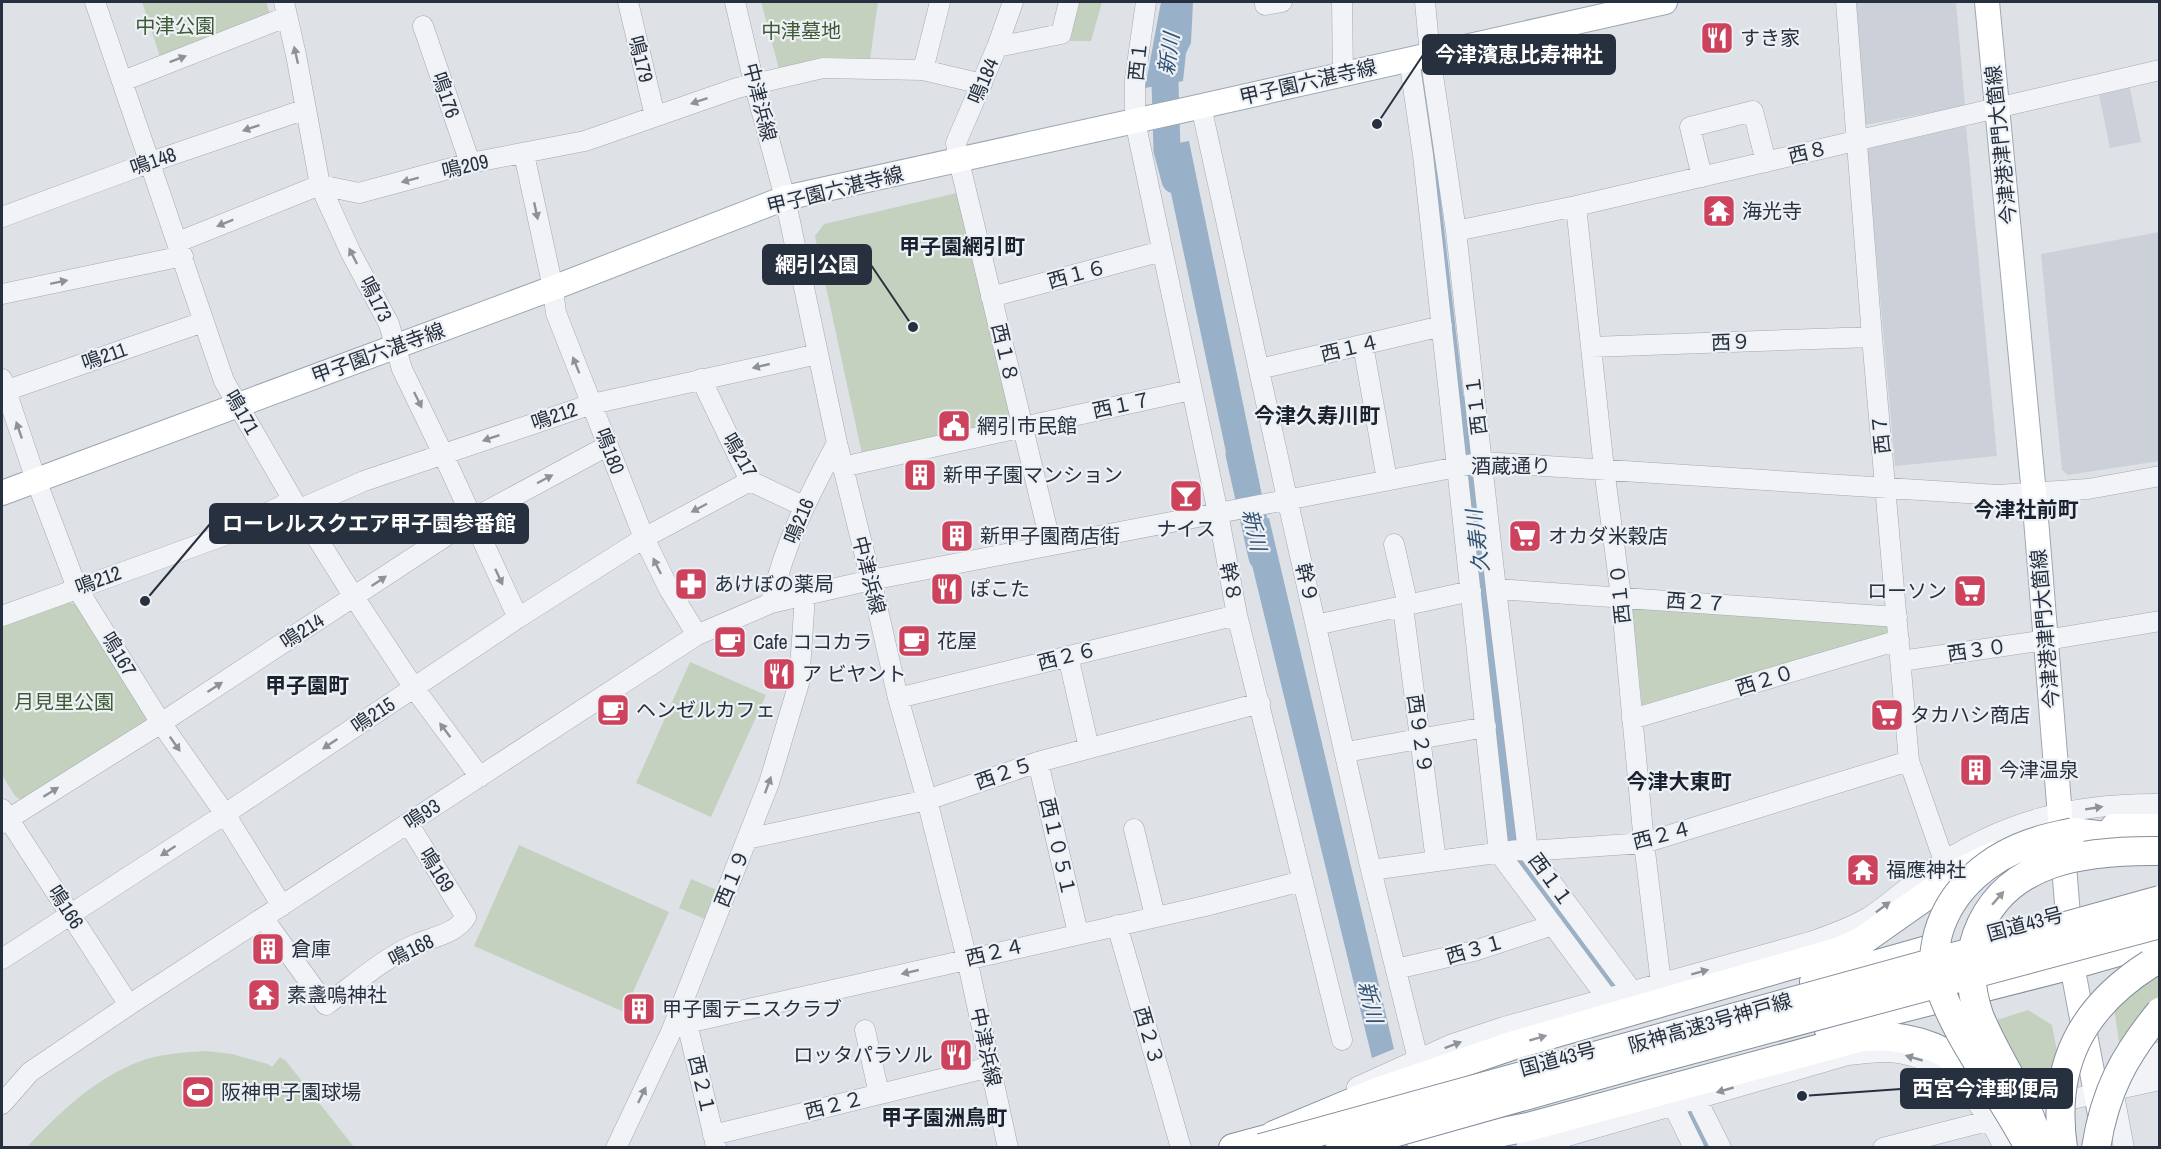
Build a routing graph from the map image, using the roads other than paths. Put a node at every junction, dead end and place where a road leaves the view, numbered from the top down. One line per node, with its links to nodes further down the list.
1 (95, 2): 22 (street, 鳴171)
2 (628, 2): 28 (street, 鳴179)
3 (735, 2): 23 (street, 中津浜線)
4 (940, 2): 19 (street)
5 (1013, 2): 17 (street, 鳴184)
6 (1069, 2): 17 (street)
7 (1146, 2): 29 (street, 西１)
8 (1265, 2): 9 (street)
9 (1282, 2)
10 (1342, 2): 21 (street)
11 (1425, 2): 18 (street, 西１１)
12 (1665, 2): 18 (main road, 甲子園六湛寺線)
13 (1846, 2): 30 (street, 西７)
14 (1987, 2): 26 (main road, 今津港津門大箇線)
15 (285, 9): 22 (street, one-way to 15); 27 (street, 鳴173, one-way to 15)
16 (423, 26): 35 (street, 鳴176)
17 (997, 47): 24 (street, 鳴184)
18 (1419, 57): 21 (main road, 甲子園六湛寺線); 41 (street, 西１１); 48 (street)
19 (923, 70): 23 (street, 鳴209); 24 (street, 鳴209)
20 (2160, 70): 26 (street, 西８)
21 (1343, 74): 25 (main road, 甲子園六湛寺線)
22 (123, 81): 33 (street, 鳴171)
23 (754, 83): 28 (street, 鳴209, one-way to 28); 38 (street, 中津浜線)
24 (982, 84): 32 (street, 鳴184)
25 (1195, 108): 29 (main road, 甲子園六湛寺線); 54 (street, 幹９)
26 (1998, 108): 30 (street, 西８); 73 (main road, 今津港津門大箇線)
27 (306, 109): 33 (street, 鳴148, one-way to 33); 37 (street, 鳴173)
28 (655, 116): 31 (street, 鳴209)
29 (1141, 120): 32 (main road, 甲子園六湛寺線); 43 (street, 幹８)
30 (1857, 141): 34 (street, 西８); 49 (street, 西７)
31 (524, 154): 35 (street, 鳴209); 44 (street, 鳴180, one-way to 44)
32 (959, 161): 38 (main road, 甲子園六湛寺線); 46 (street, 西１８)
33 (150, 162): 40 (street, 鳴148); 42 (street, 鳴171)
34 (1766, 162): 36 (street, 西８); 36 (street)
35 (470, 164): 37 (street, 鳴209, one-way to 37)
36 (1702, 177): 39 (street, 西８)
37 (320, 185): 42 (street, one-way to 42); 51 (street, 鳴173, one-way to 37)
38 (785, 198): 44 (main road, 甲子園六湛寺線); 53 (street, 中津浜線)
39 (1576, 206): 41 (street, 西８); 52 (street, 西１０)
40 (2, 217)
41 (1456, 231): 64 (street, 西１１)
42 (180, 249): 45 (street, one-way to 42); 47 (street, 鳴171)
43 (1162, 251): 46 (street, 西１６); 57 (street, 幹８)
44 (553, 288): 51 (main road, 甲子園六湛寺線); 59 (street, 鳴180, one-way to 44)
45 (2, 294)
46 (991, 297): 60 (street, 西１８)
47 (203, 322): 56 (street, 鳴211); 58 (street, 鳴171)
48 (1442, 326): 50 (street, 西１４); 64 (street)
49 (1872, 337): 52 (street, 西９); 71 (street, 西７)
50 (1363, 345): 54 (street, 西１４); 69 (street)
51 (397, 346): 58 (main road, 甲子園六湛寺線); 63 (street, 鳴173, one-way to 63)
52 (1591, 347): 66 (street, 西１０)
53 (818, 354): 55 (street, 鳴212, one-way to 55); 61 (street, 中津浜線)
54 (1259, 369): 74 (street, 幹９)
55 (701, 380): 59 (street, 鳴212); 70 (street, 鳴217)
56 (3, 385): 68 (street, 鳴167, one-way to 56)
57 (1191, 390): 60 (street, 西１７); 77 (street, 幹８)
58 (238, 404): 68 (main road, 甲子園六湛寺線); 75 (street, 鳴171)
59 (592, 404): 62 (street, 鳴180); 63 (street, 鳴212, one-way to 63)
60 (1023, 427): 65 (street, 西１７); 81 (street, 西１８)
61 (837, 443): 65 (street, 中津浜線); 76 (street, 鳴216)
62 (607, 446): 78 (street, 鳴214, one-way to 62); 79 (street, 鳴180)
63 (443, 454): 75 (street, 鳴212); 78 (street, 鳴173)
64 (1469, 465): 66 (street, 酒蔵通り); 69 (street, 酒蔵通り); 84 (street, 西１１); 85 (street)
65 (842, 467): 82 (street, 中津浜線)
66 (1604, 469): 71 (street, 酒蔵通り); 88 (street, 西１０)
67 (2160, 476): 73 (street, 酒蔵通り)
68 (36, 480): 72 (main road, 甲子園六湛寺線); 83 (street, 鳴167)
69 (1387, 480): 74 (street, 酒蔵通り)
70 (750, 481): 76 (street, 鳴217); 79 (street, 鳴215, one-way to 79)
71 (1887, 488): 73 (street, 酒蔵通り); 93 (street, 西７)
72 (2, 494)
73 (2034, 494): 99 (main road, 今津港津門大箇線)
74 (1279, 500): 77 (street, 酒蔵通り); 96 (street, 幹９)
75 (297, 504): 83 (street, 鳴212); 87 (street, 鳴171)
76 (803, 506): 89 (street, 鳴216)
77 (1223, 512): 81 (street, 酒蔵通り); 91 (street, 幹８)
78 (472, 519): 87 (street, 鳴214, one-way to 78); 94 (street, 鳴173, one-way to 94)
79 (644, 538): 94 (street, 鳴215); 97 (street, 鳴180, one-way to 79)
80 (1394, 544): 90 (street, 西９２９)
81 (1051, 545): 82 (street, 酒蔵通り)
82 (871, 580): 86 (street, 鳴93); 103 (street, 中津浜線)
83 (77, 588): 92 (street, 鳴212); 106 (street, 鳴167)
84 (1496, 589): 88 (street, 西２７); 125 (street, 西１１)
85 (1471, 591): 90 (street); 107 (street)
86 (806, 596): 89 (street, 鳴93); 122 (street, 西１９, one-way to 86)
87 (354, 597): 102 (street, 鳴171); 106 (street, 鳴214, one-way to 87)
88 (1621, 597): 93 (street, 西２７); 105 (street, 西１０)
89 (771, 603): 97 (street, 鳴93)
90 (1405, 607): 96 (street); 108 (street, 西９２９)
91 (1237, 615): 100 (street, 西２６); 104 (street, 幹８)
92 (2, 616)
93 (1897, 617): 98 (street, 西７)
94 (518, 618): 102 (street, 鳴215)
95 (2160, 621): 99 (street, 西３０)
96 (1316, 625): 110 (street, 幹９)
97 (697, 634): 113 (street, 鳴93)
98 (1899, 640): 101 (street, 西７); 105 (street, 西２０)
99 (2046, 640): 101 (street, 西３０); 119 (main road, 今津港津門大箇線)
100 (1068, 656): 103 (street, 西２６); 109 (street)
101 (1901, 662): 111 (street, 西７)
102 (414, 688): 113 (street, 鳴171, one-way to 102); 116 (street, 鳴215, one-way to 116)
103 (898, 698): 114 (street, 中津浜線)
104 (1260, 703): 109 (street, 西２５); 130 (street, 幹８)
105 (1632, 720): 124 (street, 西１０)
106 (161, 723): 116 (street, 鳴167, one-way to 116); 117 (street, 鳴214, one-way to 106)
107 (1486, 728): 108 (street); 125 (street)
108 (1421, 738): 110 (street); 127 (street, 西９２９)
109 (1089, 748): 112 (street, 西２５)
110 (1346, 752): 129 (street, 幹９)
111 (1909, 761): 124 (street, 西２４); 128 (street, 西７)
112 (1038, 762): 114 (street, 西２５); 142 (street, 西１０５１)
113 (480, 777): 118 (street, 鳴93)
114 (927, 800): 122 (street, 西２５); 145 (street, 中津浜線)
115 (2160, 804): 119 (street, one-way to 115)
116 (225, 814): 133 (street, 鳴167); 135 (street, 鳴215, one-way to 135)
117 (4, 817): 135 (street, 鳴166)
118 (408, 823): 133 (street, 鳴93); 137 (street, 鳴169)
119 (2067, 823): 120 (highway); 123 (highway, bridge); 126 (highway, bridge); 128 (street); 134 (main road, 今津港津門大箇線)
120 (2160, 828)
121 (1134, 829): 136 (street)
122 (747, 839): 154 (street, 西１９)
123 (2037, 841): 163 (highway, one-way to 123, bridge); 169 (highway, bridge)
124 (1644, 843): 125 (street, 西２４); 149 (street, 西１０)
125 (1513, 851): 127 (street, 西２４); 141 (street); 150 (street, 西１１)
126 (2160, 852): 186 (highway, one-way to 126, bridge)
127 (1436, 861): 129 (street, 西２４)
128 (1944, 861): 149 (street, one-way to 128)
129 (1371, 870): 148 (street, 幹９)
130 (1302, 881): 136 (street, 西２４); 157 (street, 幹８)
131 (2160, 889): 134 (highway, 国道43号)
132 (2160, 900): 174 (highway, 阪神高速3号神戸線, bridge)
133 (282, 906): 138 (street, 鳴93)
134 (2068, 912): 147 (main road, 今津港津門大箇線); 163 (highway, 国道43号)
135 (71, 914): 144 (street, 鳴215); 152 (street, 鳴166)
136 (1155, 916): 140 (street, 西２４)
137 (466, 917): 138 (street, 鳴168)
138 (265, 918): 152 (street, 鳴93)
139 (2160, 924): 179 (highway, 阪神高速3号神戸線, bridge)
140 (1117, 925): 142 (street, 西２４); 177 (street, 西２３)
141 (1553, 925): 148 (street, 西３１); 151 (street)
142 (1078, 933): 145 (street, 西２４)
143 (2160, 940): 147 (highway, 国道43号)
144 (2, 959)
145 (967, 959): 154 (street, 西２４, one-way to 154); 160 (street, 中津浜線)
146 (2160, 959): 187 (highway, bridge)
147 (2072, 965): 166 (main road, 今津港津門大箇線); 172 (highway, 国道43号)
148 (1396, 969): 159 (street, 幹９)
149 (1661, 982): 150 (street)
150 (1632, 991): 151 (street)
151 (1607, 998): 159 (street, one-way to 151)
152 (129, 1005): 167 (street, 鳴93)
153 (2160, 1012): 166 (highway, bridge)
154 (682, 1018): 171 (street, 西２１); 175 (street, 西１９, one-way to 154)
155 (2160, 1027): 166 (highway, bridge)
156 (865, 1030): 164 (street)
157 (1342, 1040)
158 (2160, 1052): 162 (street)
159 (1418, 1059): 163 (street)
160 (990, 1067): 164 (street, 西２２); 176 (street, 中津浜線)
161 (2160, 1080): 162 (street)
162 (2137, 1085): 166 (street)
163 (1390, 1088): 174 (highway); 178 (street)
164 (879, 1094): 171 (street, 西２２)
165 (1696, 1098): 168 (street); 169 (street, one-way to 165); 182 (street)
166 (2104, 1100): 169 (street); 188 (highway, bridge); 189 (main road, 今津港津門大箇線); 190 (street)
167 (2, 1104)
168 (1673, 1105): 170 (street); 181 (street)
169 (1997, 1114): 170 (highway, bridge); 173 (street); 184 (street); 185 (highway, bridge)
170 (1527, 1137): 172 (highway)
171 (715, 1141)
172 (1412, 1141): 180 (highway, 国道43号)
173 (1922, 1142): 183 (street)
174 (1264, 1143): 178 (highway)
175 (616, 1148)
176 (1008, 1148)
177 (1181, 1148)
178 (1231, 1148)
179 (1340, 1148)
180 (1355, 1148)
181 (1694, 1148)
182 (1721, 1148)
183 (1883, 1148)
184 (2004, 1148)
185 (2030, 1148)
186 (2040, 1148)
187 (2063, 1148)
188 (2096, 1148)
189 (2107, 1148)
190 (2124, 1148)

